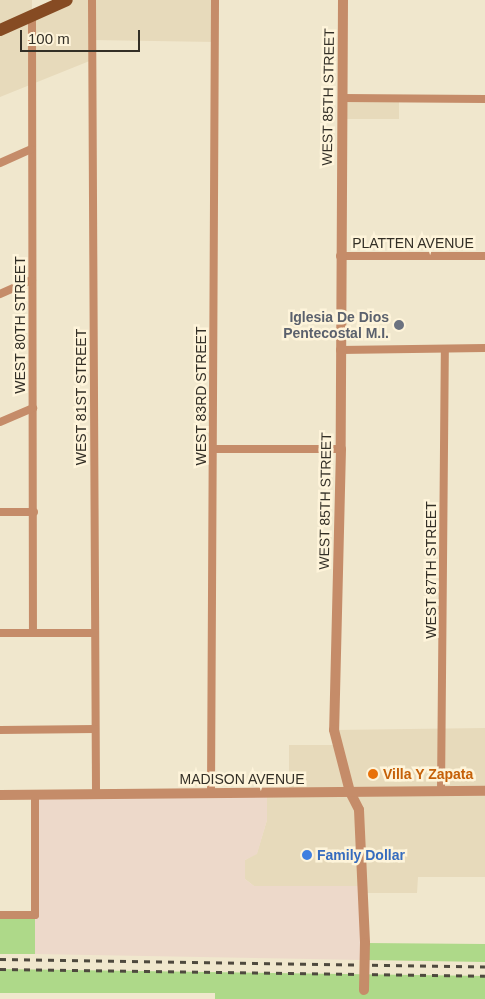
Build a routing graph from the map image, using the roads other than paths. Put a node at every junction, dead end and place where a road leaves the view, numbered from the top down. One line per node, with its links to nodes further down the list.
1 (67, 0): 5 (main road)
2 (92, 0): 26 (street, WEST 81ST STREET)
3 (216, 0): 20 (street, WEST 83RD STREET)
4 (343, 0): 7 (street, WEST 85TH STREET)
5 (32, 16): 6 (main road); 9 (street, WEST 80TH STREET)
6 (0, 30)
7 (342, 98): 8 (street); 11 (street, WEST 85TH STREET)
8 (485, 99)
9 (31, 149): 10 (street); 13 (street, WEST 80TH STREET)
10 (0, 163)
11 (340, 256): 12 (street, PLATTEN AVENUE); 17 (street, WEST 85TH STREET)
12 (485, 256)
13 (32, 280): 14 (street); 18 (street, WEST 80TH STREET)
14 (0, 294)
15 (485, 348): 16 (street)
16 (445, 349): 17 (street); 29 (street, WEST 87TH STREET)
17 (340, 350): 21 (street, WEST 85TH STREET)
18 (32, 408): 19 (street); 23 (street, WEST 80TH STREET)
19 (0, 422)
20 (213, 449): 21 (street); 31 (street, WEST 83RD STREET)
21 (340, 449): 32 (street, WEST 85TH STREET)
22 (0, 512): 23 (street)
23 (34, 512): 25 (street, WEST 80TH STREET)
24 (0, 633): 25 (street)
25 (33, 633): 26 (street)
26 (94, 633): 27 (street, WEST 81ST STREET)
27 (95, 729): 28 (street); 34 (street, WEST 81ST STREET)
28 (0, 730)
29 (441, 791): 30 (street, MADISON AVENUE); 32 (street, MADISON AVENUE)
30 (485, 791)
31 (211, 792): 32 (street, MADISON AVENUE); 34 (street, MADISON AVENUE)
32 (350, 792): 37 (street, WEST 85TH STREET, bridge)
33 (35, 794): 34 (street, MADISON AVENUE); 35 (street, MADISON AVENUE); 36 (street)
34 (96, 794)
35 (0, 795)
36 (0, 915)
37 (364, 995)

